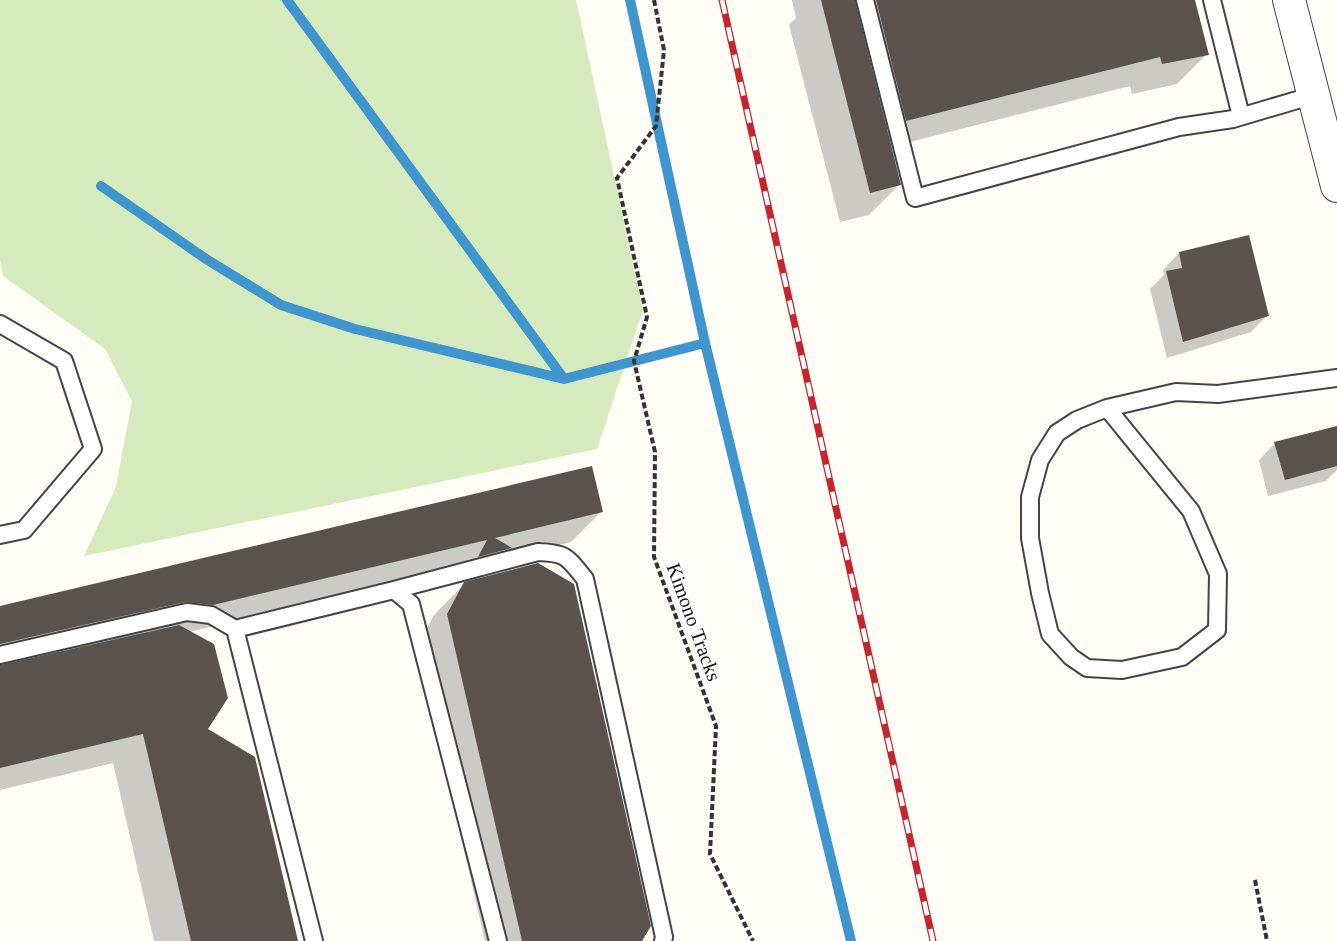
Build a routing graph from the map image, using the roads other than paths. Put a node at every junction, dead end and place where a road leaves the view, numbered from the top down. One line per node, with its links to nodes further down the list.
1 (865, 0): 5 (lane)
2 (1212, 0): 5 (lane)
3 (1289, 0): 4 (street)
4 (1314, 95): 5 (lane); 6 (street)
5 (1241, 116)
6 (1337, 186)
7 (0, 324): 10 (lane)
8 (1337, 378): 9 (lane)
9 (1107, 408): 9 (lane)
10 (0, 535)
11 (394, 590): 12 (lane); 15 (lane); 16 (lane)
12 (235, 629): 13 (lane); 14 (lane)
13 (0, 655)
14 (314, 941)
15 (498, 941)
16 (663, 941)

